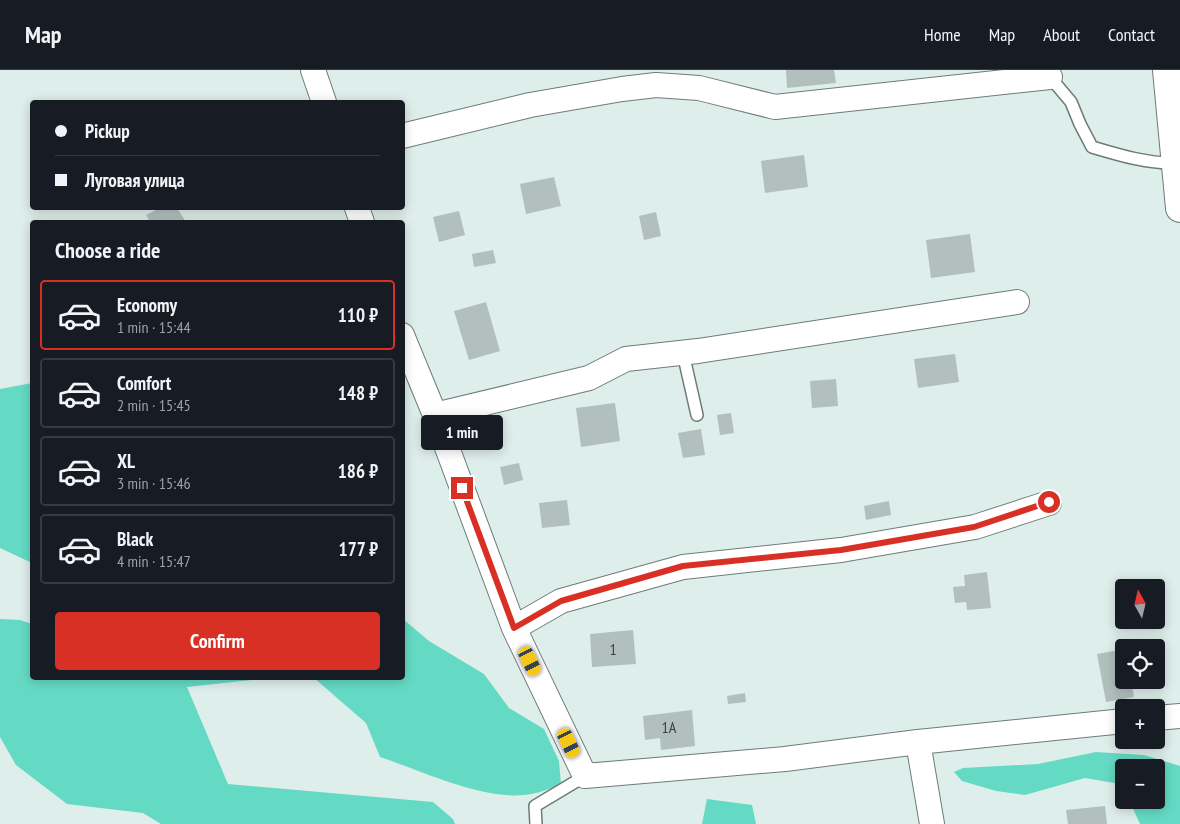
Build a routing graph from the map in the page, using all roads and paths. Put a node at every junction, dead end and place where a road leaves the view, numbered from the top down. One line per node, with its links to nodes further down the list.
1 (313, 70): 4 (street)
2 (1166, 70): 6 (main road)
3 (1050, 77): 5 (street); 6 (lane)
4 (323, 100)
5 (405, 135)
6 (1176, 163): 7 (main road)
7 (1180, 208)
8 (1017, 302): 10 (street)
9 (405, 342): 11 (street)
10 (683, 353): 11 (street); 12 (lane)
11 (435, 415): 14 (street)
12 (697, 415)
13 (1049, 502): 14 (street)
14 (514, 628): 19 (street)
15 (1180, 716): 16 (street)
16 (1165, 717)
17 (1115, 722): 18 (street)
18 (918, 742): 19 (street); 21 (street)
19 (585, 776): 20 (lane)
20 (536, 824)
21 (932, 824)

